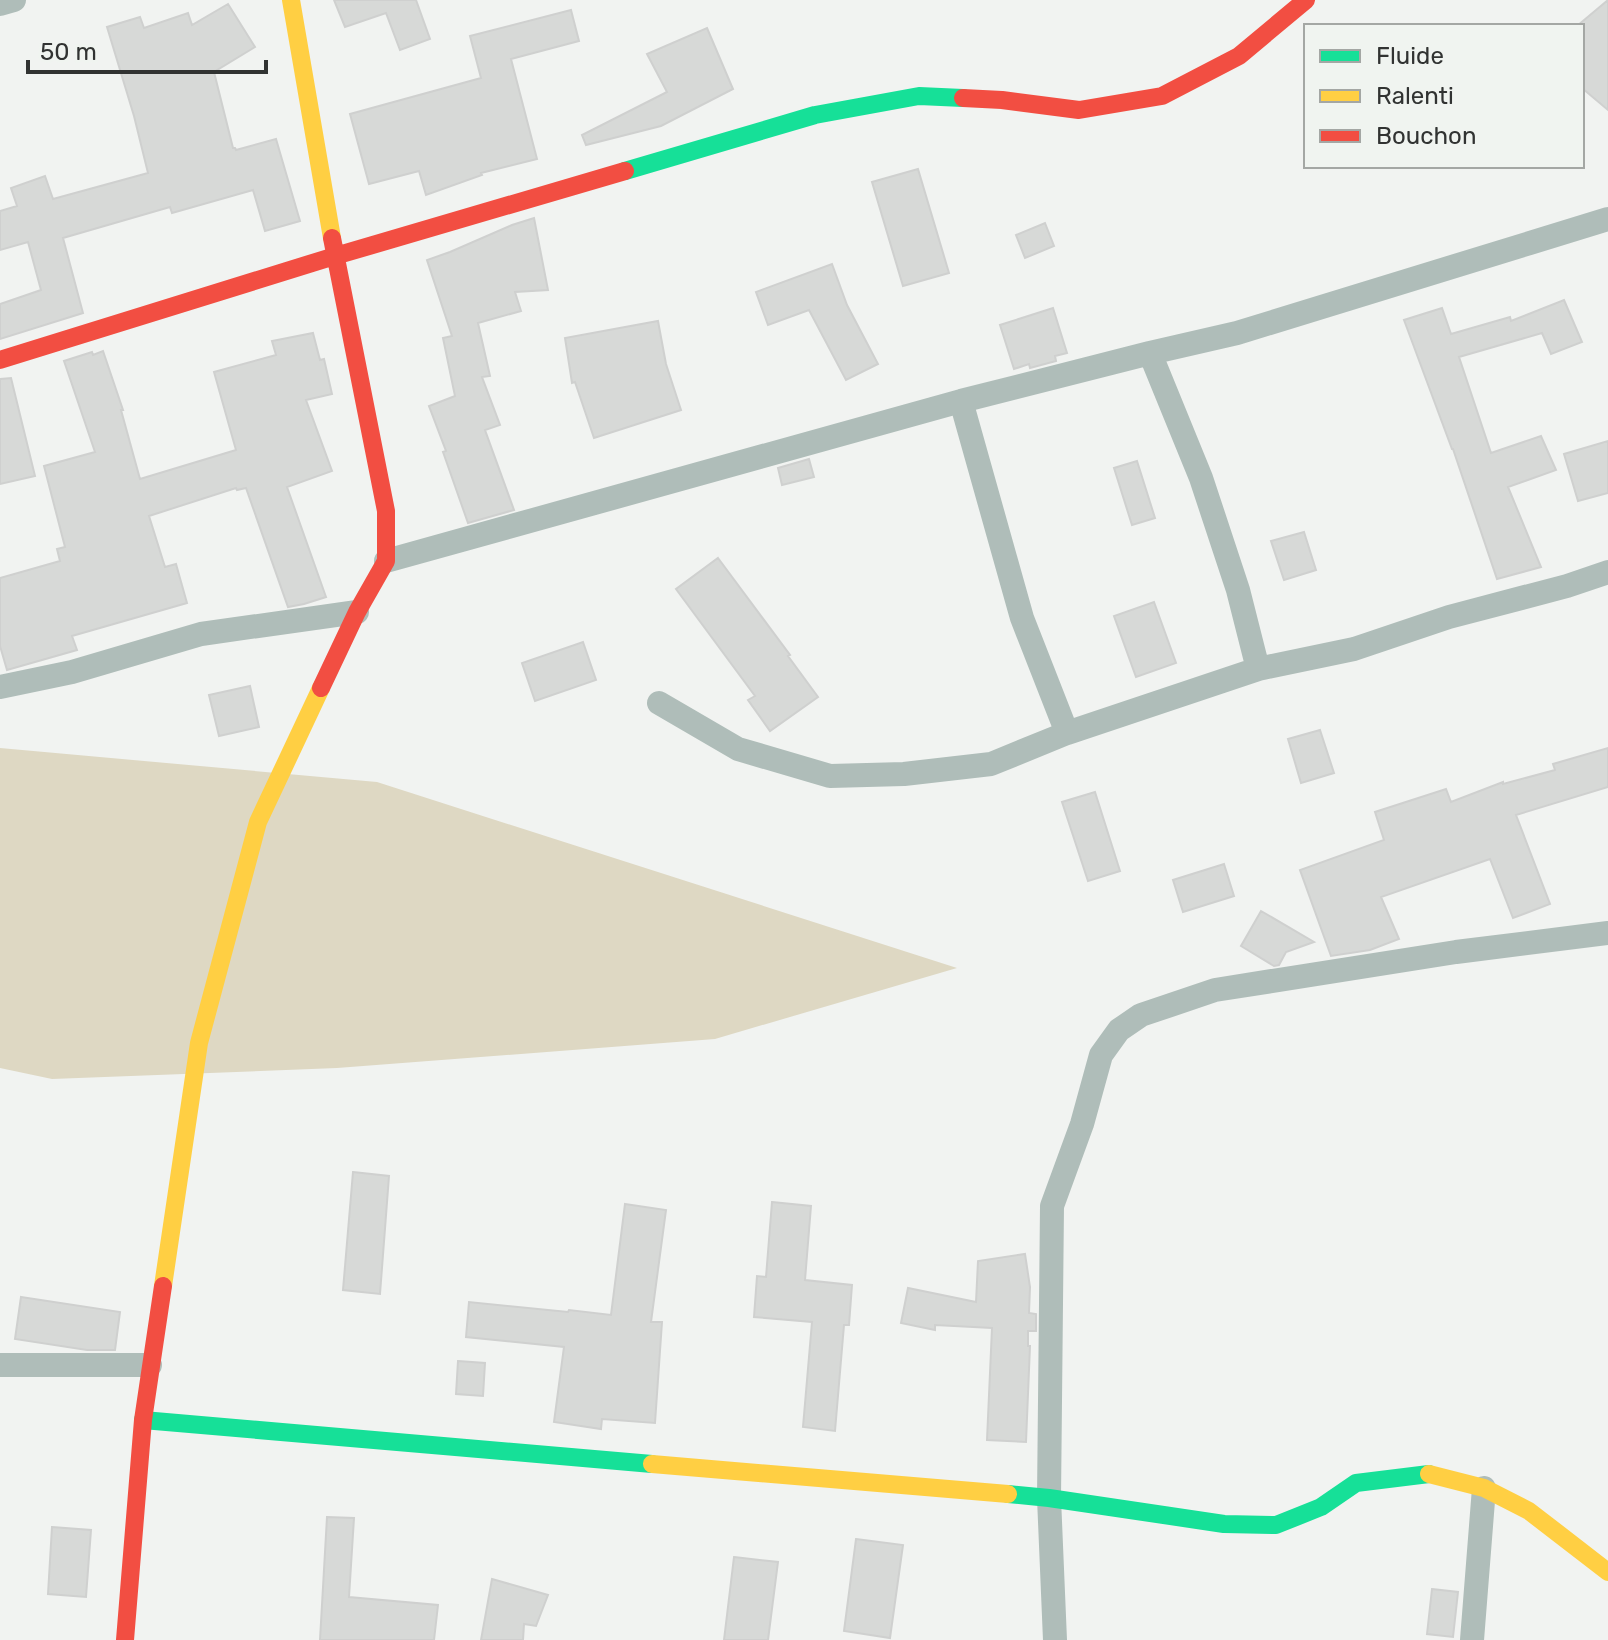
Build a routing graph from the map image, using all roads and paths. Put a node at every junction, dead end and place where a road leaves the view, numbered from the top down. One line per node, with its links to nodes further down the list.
1 (14, 0): 4 (street)
2 (291, 0): 6 (street)
3 (1306, 0): 6 (street)
4 (0, 4)
5 (1608, 219): 7 (street)
6 (335, 256): 8 (street); 10 (street)
7 (1150, 353): 9 (street); 13 (street)
8 (0, 360)
9 (961, 401): 10 (street); 16 (street)
10 (386, 561): 12 (street)
11 (1608, 572): 13 (street)
12 (357, 612): 14 (street); 19 (street)
13 (1258, 669): 16 (street)
14 (0, 687)
15 (659, 703): 16 (street)
16 (1067, 733)
17 (1608, 933): 22 (street)
18 (0, 1365): 19 (street)
19 (150, 1365): 20 (street)
20 (143, 1420): 22 (street); 24 (street)
21 (1484, 1488): 22 (street); 23 (street); 26 (street)
22 (1049, 1498): 25 (street)
23 (1608, 1572)
24 (125, 1640)
25 (1055, 1640)
26 (1472, 1640)

